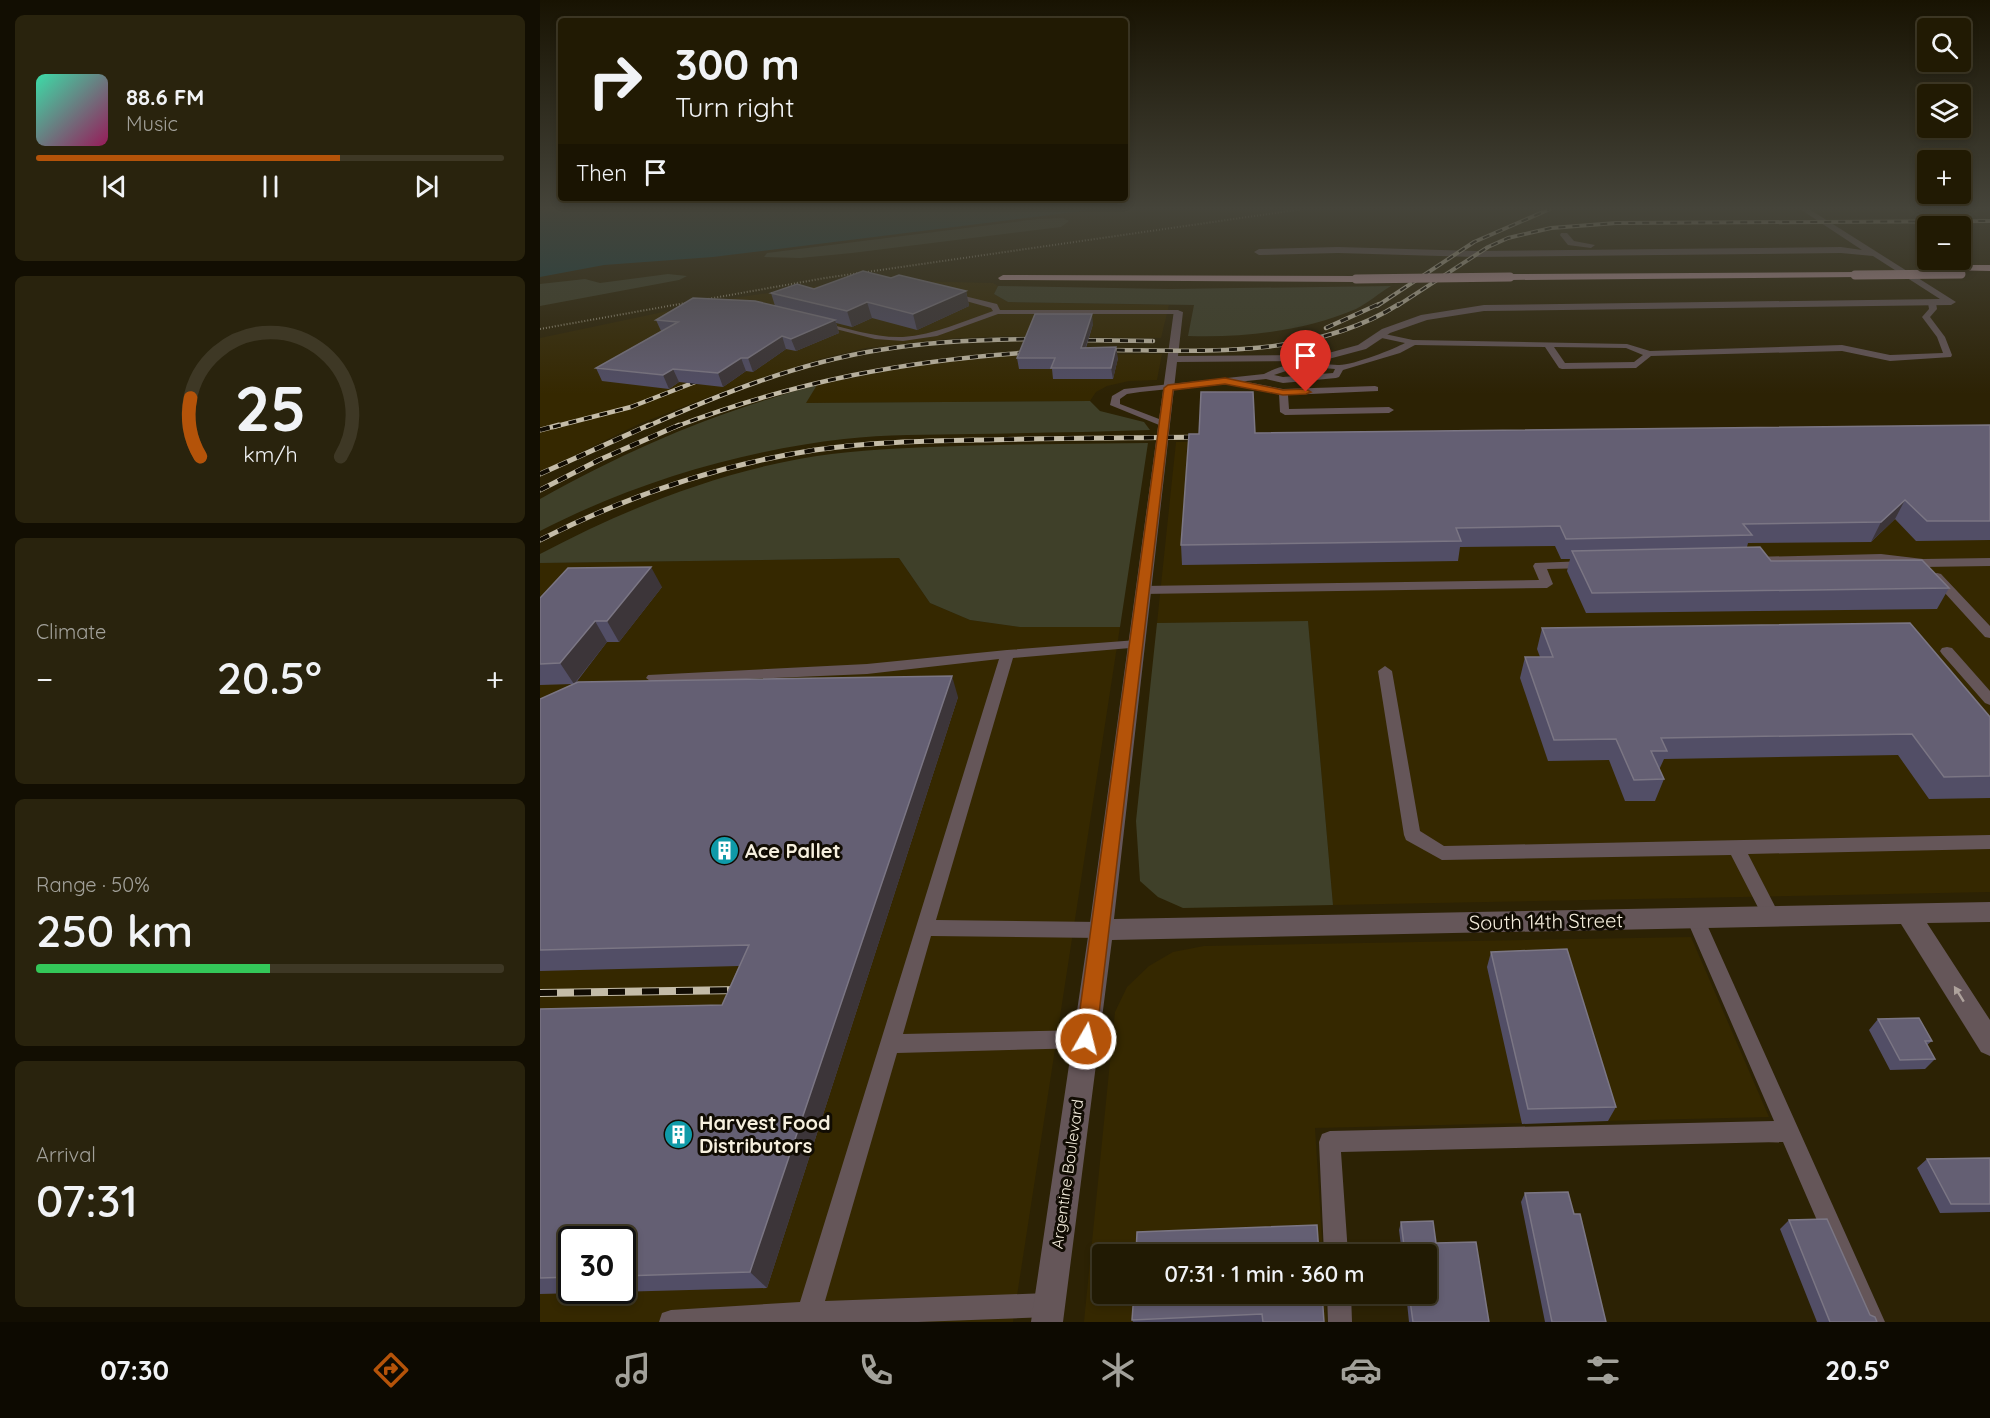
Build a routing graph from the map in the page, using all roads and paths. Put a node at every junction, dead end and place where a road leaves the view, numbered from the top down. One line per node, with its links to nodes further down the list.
1 (870, 271): 12 (path)
2 (1731, 271): 4 (highway)
3 (1901, 271): 8 (street)
4 (1508, 274): 5 (highway, bridge); 6 (highway, bridge)
5 (1990, 274)
6 (1005, 275)
7 (941, 291): 9 (lane)
8 (1932, 303): 13 (street); 16 (lane)
9 (997, 312): 10 (lane); 11 (lane)
10 (1178, 312): 17 (street, Argentine Boulevard)
11 (809, 322)
12 (540, 329)
13 (1380, 335): 14 (lane); 17 (street)
14 (1413, 342): 15 (lane); 18 (lane)
15 (1548, 345): 16 (lane); 16 (lane)
16 (1649, 354)
17 (1172, 359): 19 (street, Argentine Boulevard)
18 (1225, 381): 19 (lane); 21 (lane)
19 (1168, 388): 23 (street, Argentine Boulevard); 23 (lane)
20 (1375, 389): 21 (lane)
21 (1283, 392): 22 (lane)
22 (1389, 410)
23 (1164, 424): 28 (street, Argentine Boulevard)
24 (1740, 561): 26 (lane)
25 (1990, 562): 26 (lane)
26 (1923, 563): 29 (lane)
27 (1598, 565): 28 (lane)
28 (1143, 590): 30 (street, Argentine Boulevard)
29 (1990, 634)
30 (1137, 644): 32 (lane); 43 (street, Argentine Boulevard)
31 (1947, 651): 35 (lane)
32 (1007, 654): 34 (lane); 42 (lane)
33 (1384, 671): 37 (lane)
34 (653, 678)
35 (1990, 700)
36 (1990, 842): 37 (lane)
37 (1736, 848): 40 (lane)
38 (1990, 912): 39 (street, South 14th Street)
39 (1908, 914): 40 (street, South 14th Street); 45 (street, one-way to 39)
40 (1772, 916): 41 (street, South 14th Street)
41 (1695, 918): 43 (street, South 14th Street); 47 (lane)
42 (924, 928): 43 (lane); 46 (lane)
43 (1101, 930): 44 (street, Argentine Boulevard)
44 (1086, 1039): 46 (lane); 50 (street, Argentine Boulevard)
45 (1990, 1043)
46 (890, 1044): 51 (lane)
47 (1790, 1131): 48 (lane); 54 (lane)
48 (1335, 1244)
49 (1339, 1304): 53 (lane)
50 (1048, 1313): 51 (lane)
51 (809, 1314): 52 (lane)
52 (672, 1322)
53 (1340, 1322)
54 (1873, 1322)

